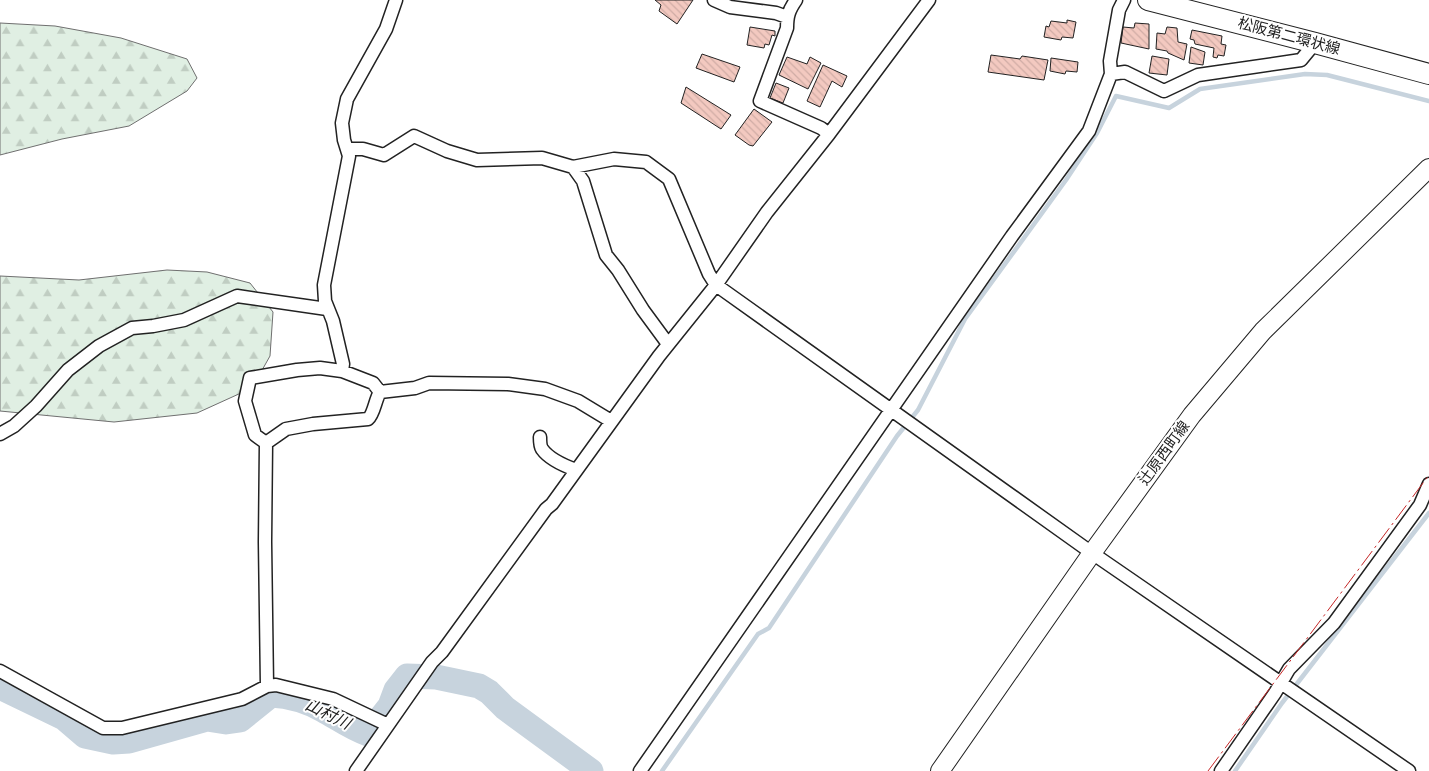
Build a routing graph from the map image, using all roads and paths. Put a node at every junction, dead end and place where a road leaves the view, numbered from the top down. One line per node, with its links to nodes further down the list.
1 (396, 0): 12 (street)
2 (714, 0): 7 (street)
3 (796, 0): 7 (street)
4 (929, 0): 11 (street)
5 (1124, 0): 9 (street)
6 (1148, 0): 8 (main road, 松阪第二環状線)
7 (787, 17): 11 (street)
8 (1315, 43): 9 (street); 10 (main road, 松阪第二環状線)
9 (1111, 74): 20 (street)
10 (1429, 74)
11 (829, 134): 15 (street)
12 (347, 149): 13 (street); 16 (street)
13 (573, 167): 15 (street); 17 (street)
14 (1429, 168): 27 (main road, 辻原西町線)
15 (716, 285): 17 (street); 20 (street)
16 (328, 308): 18 (street); 22 (street)
17 (668, 344): 21 (street)
18 (342, 370): 19 (street); 24 (street)
19 (380, 392): 21 (street); 24 (street)
20 (892, 410): 27 (street); 33 (street)
21 (611, 421): 25 (street)
22 (0, 434)
23 (540, 437): 25 (street)
24 (266, 444): 30 (street)
25 (576, 470): 31 (street)
26 (1429, 484): 29 (street)
27 (1092, 553): 29 (street); 34 (main road, 辻原西町線)
28 (0, 671): 30 (street)
29 (1280, 682): 35 (street); 36 (street)
30 (267, 686): 31 (street)
31 (388, 725): 32 (street)
32 (356, 771)
33 (640, 771)
34 (940, 771)
35 (1221, 771)
36 (1409, 771)

